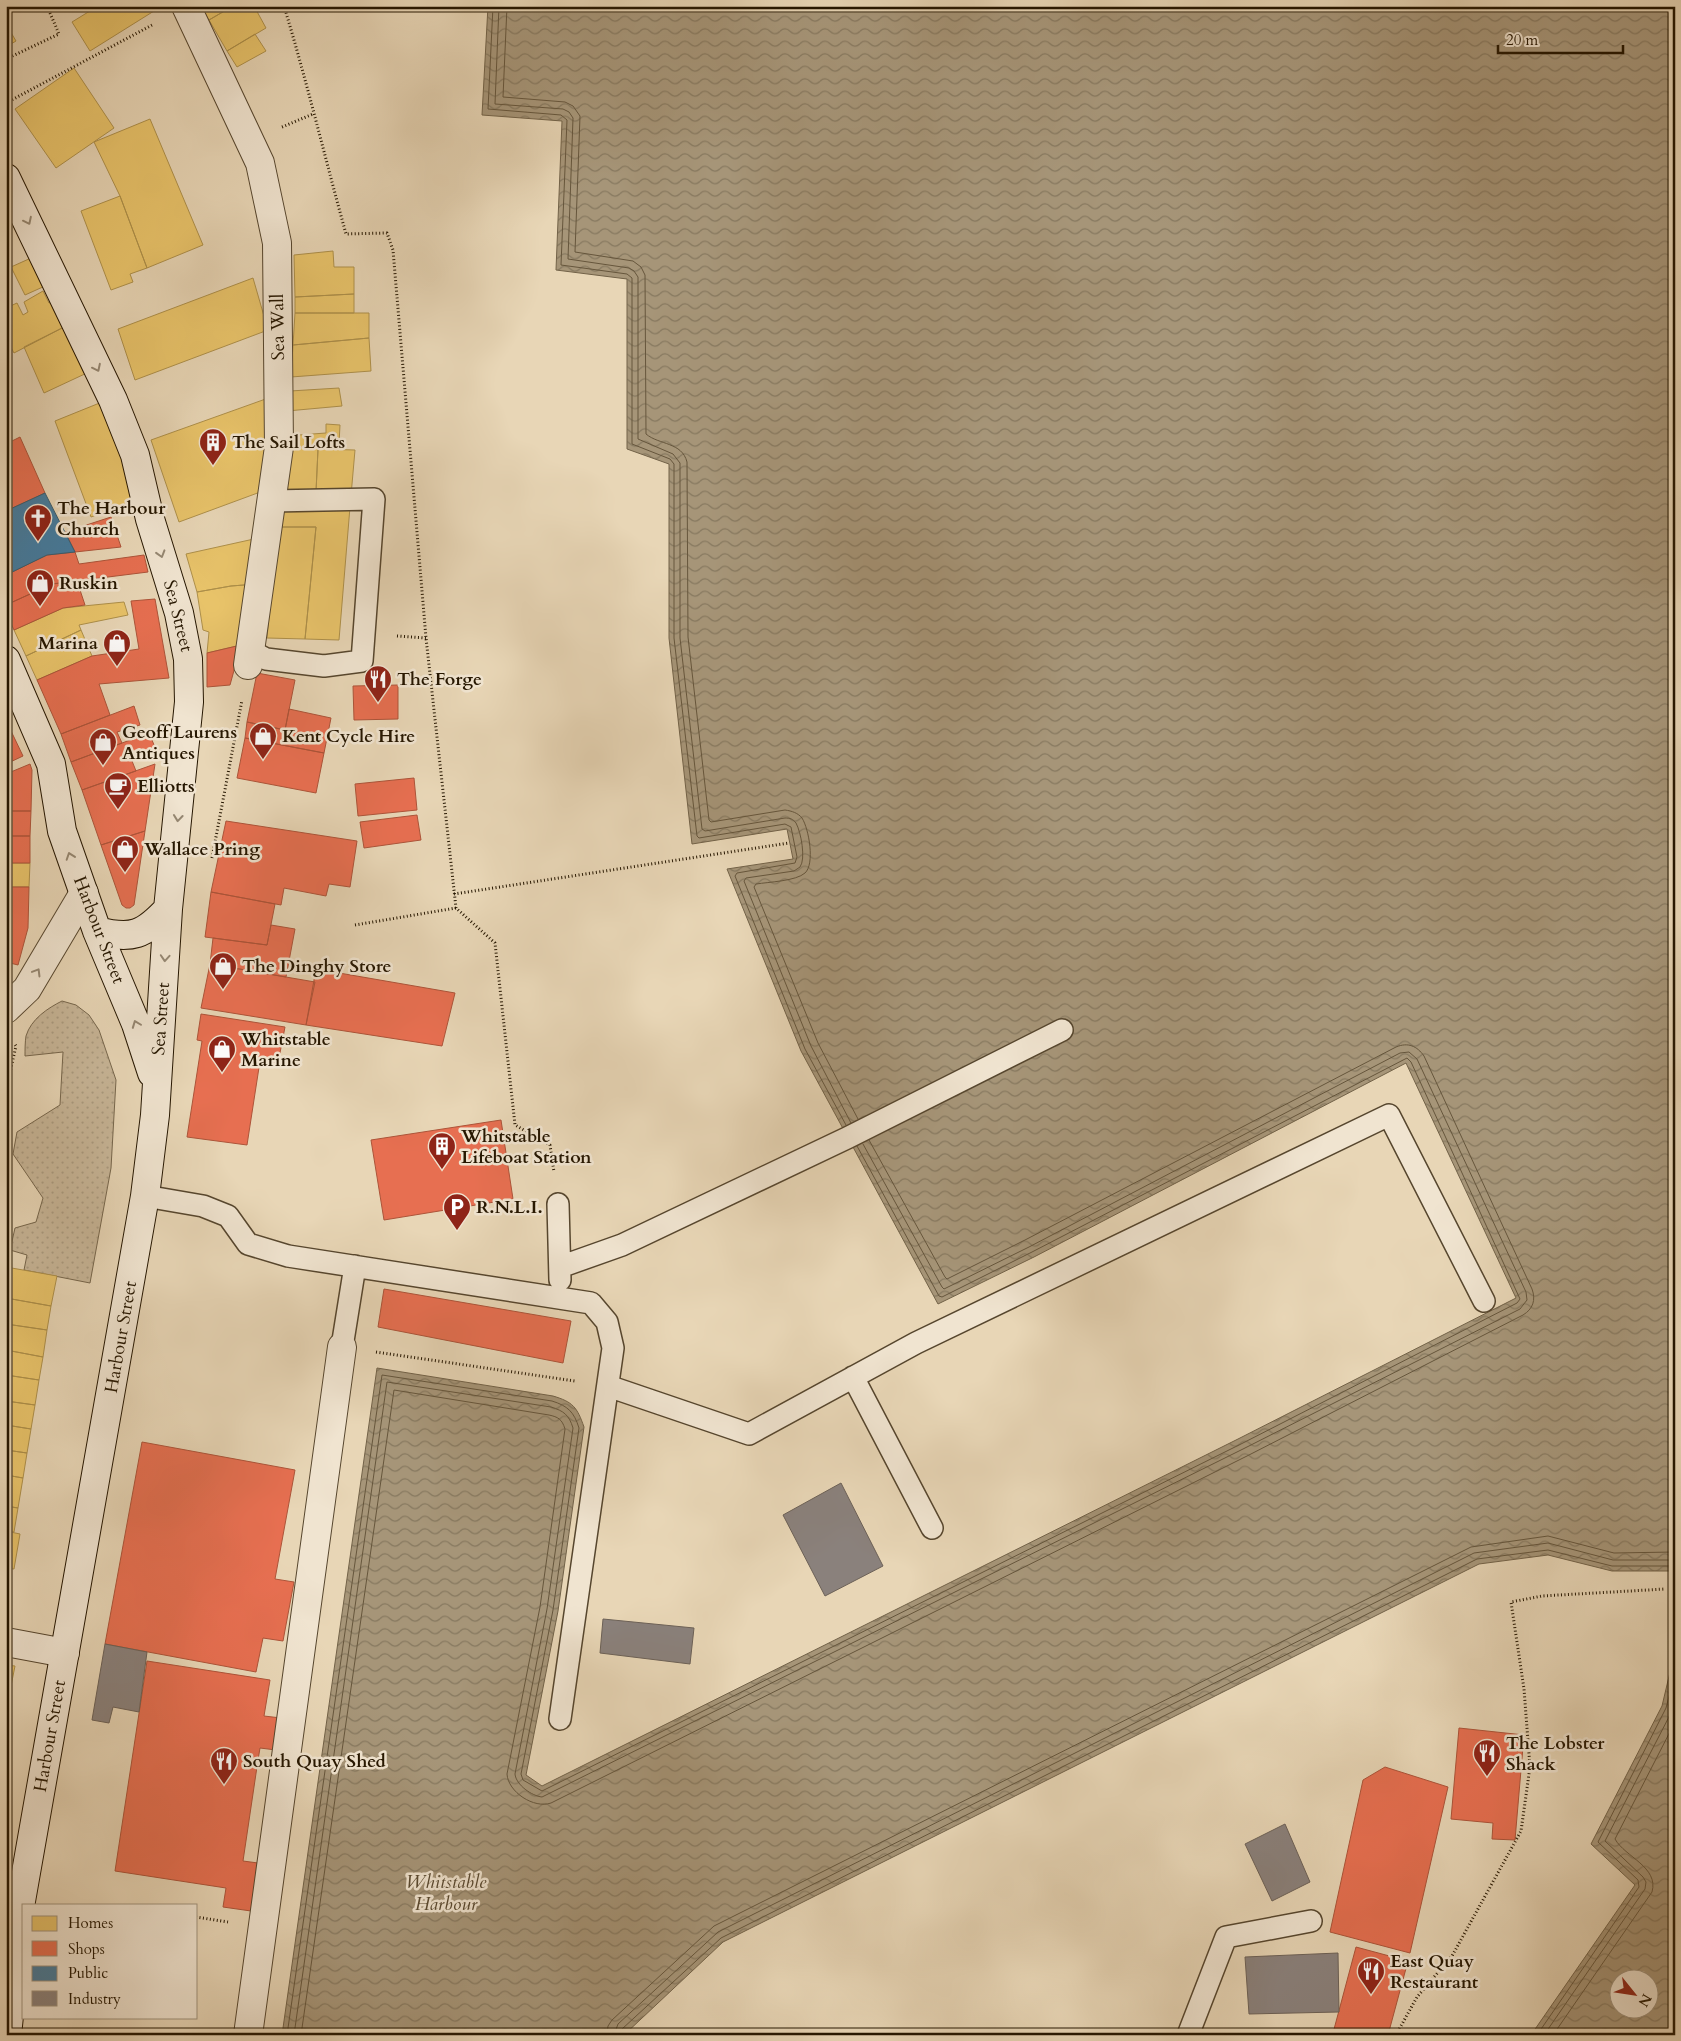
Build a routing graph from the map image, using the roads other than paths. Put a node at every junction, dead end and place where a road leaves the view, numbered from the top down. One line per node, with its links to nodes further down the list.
1 (186, 6): 3 (main road, Sea Wall)
2 (6, 178): 7 (main road, Sea Street, one-way to 7)
3 (272, 501): 4 (main road, Sea Wall); 4 (lane)
4 (250, 658)
5 (6, 660): 6 (main road, Harbour Street, one-way to 5)
6 (84, 893): 8 (main road, Harbour Street); 9 (main road, one-way to 6)
7 (168, 909): 8 (main road); 11 (main road, Sea Street, one-way to 11)
8 (97, 931): 11 (main road, Harbour Street, one-way to 8)
9 (6, 1009)
10 (1062, 1030): 15 (lane)
11 (157, 1086): 12 (main road, Harbour Street)
12 (145, 1196): 14 (lane); 23 (main road, Harbour Street)
13 (558, 1204): 15 (lane)
14 (355, 1266): 16 (lane); 18 (lane)
15 (560, 1267): 16 (lane)
16 (560, 1298): 20 (lane)
17 (1484, 1301): 19 (lane)
18 (342, 1347): 27 (main road)
19 (853, 1378): 20 (lane); 21 (lane)
20 (608, 1386): 24 (lane)
21 (932, 1528)
22 (6, 1642): 23 (main road)
23 (65, 1653): 26 (main road, Harbour Street)
24 (560, 1719)
25 (1311, 1921): 28 (lane)
26 (7, 2035)
27 (248, 2035)
28 (1188, 2035)

